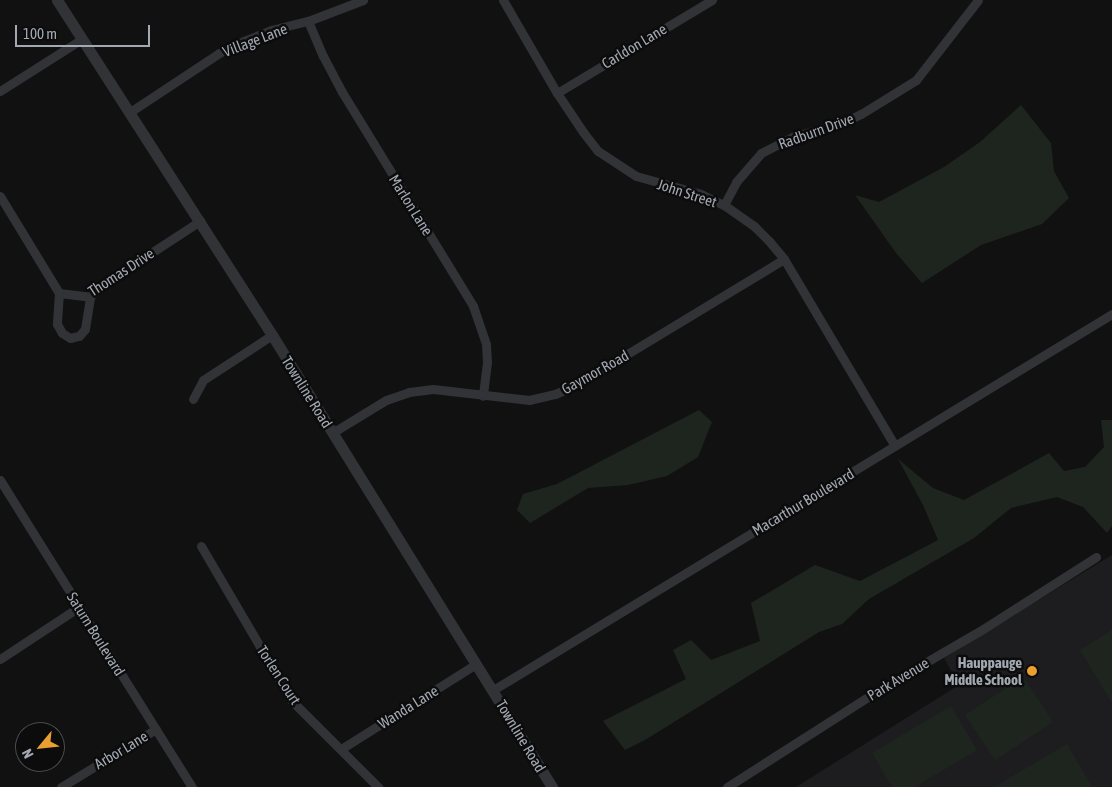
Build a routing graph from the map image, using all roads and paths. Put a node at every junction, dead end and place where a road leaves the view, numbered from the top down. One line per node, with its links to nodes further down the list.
1 (57, 0): 7 (street, Townline Road)
2 (363, 0): 6 (street, Village Lane)
3 (503, 0): 9 (street, John Street)
4 (712, 0): 9 (street, Carldon Lane)
5 (973, 2): 12 (street, Radburn Drive)
6 (308, 21): 10 (street, Village Lane); 19 (street, Marlon Lane)
7 (82, 39): 8 (street); 10 (street, Townline Road)
8 (0, 91)
9 (557, 93): 12 (street, John Street)
10 (130, 112): 13 (street, Townline Road)
11 (0, 196): 15 (street)
12 (724, 205): 14 (street, John Street)
13 (200, 220): 16 (street, Thomas Drive); 18 (street, Townline Road)
14 (784, 259): 19 (street, Gaymor Road); 22 (street, John Street)
15 (59, 293): 16 (street, Thomas Drive); 16 (street)
16 (90, 296)
17 (1112, 314): 22 (street, Macarthur Boulevard)
18 (272, 335): 20 (street); 21 (street, Townline Road)
19 (483, 396): 21 (street, Gaymor Road)
20 (193, 400)
21 (332, 433): 28 (street, Townline Road)
22 (896, 446): 29 (street, Macarthur Boulevard)
23 (0, 480): 26 (street, Saturn Boulevard)
24 (201, 546): 31 (street, Torlen Court)
25 (1096, 556): 36 (street, Park Avenue)
26 (79, 607): 27 (street); 30 (street, Saturn Boulevard)
27 (0, 659)
28 (476, 664): 29 (street, Townline Road); 31 (street, Wanda Lane)
29 (493, 690): 35 (street, Townline Road)
30 (156, 729): 32 (street, Arbor Lane); 33 (street, Saturn Boulevard)
31 (341, 749): 34 (street, Torlen Court)
32 (61, 787)
33 (192, 787)
34 (378, 787)
35 (552, 787)
36 (727, 787)

